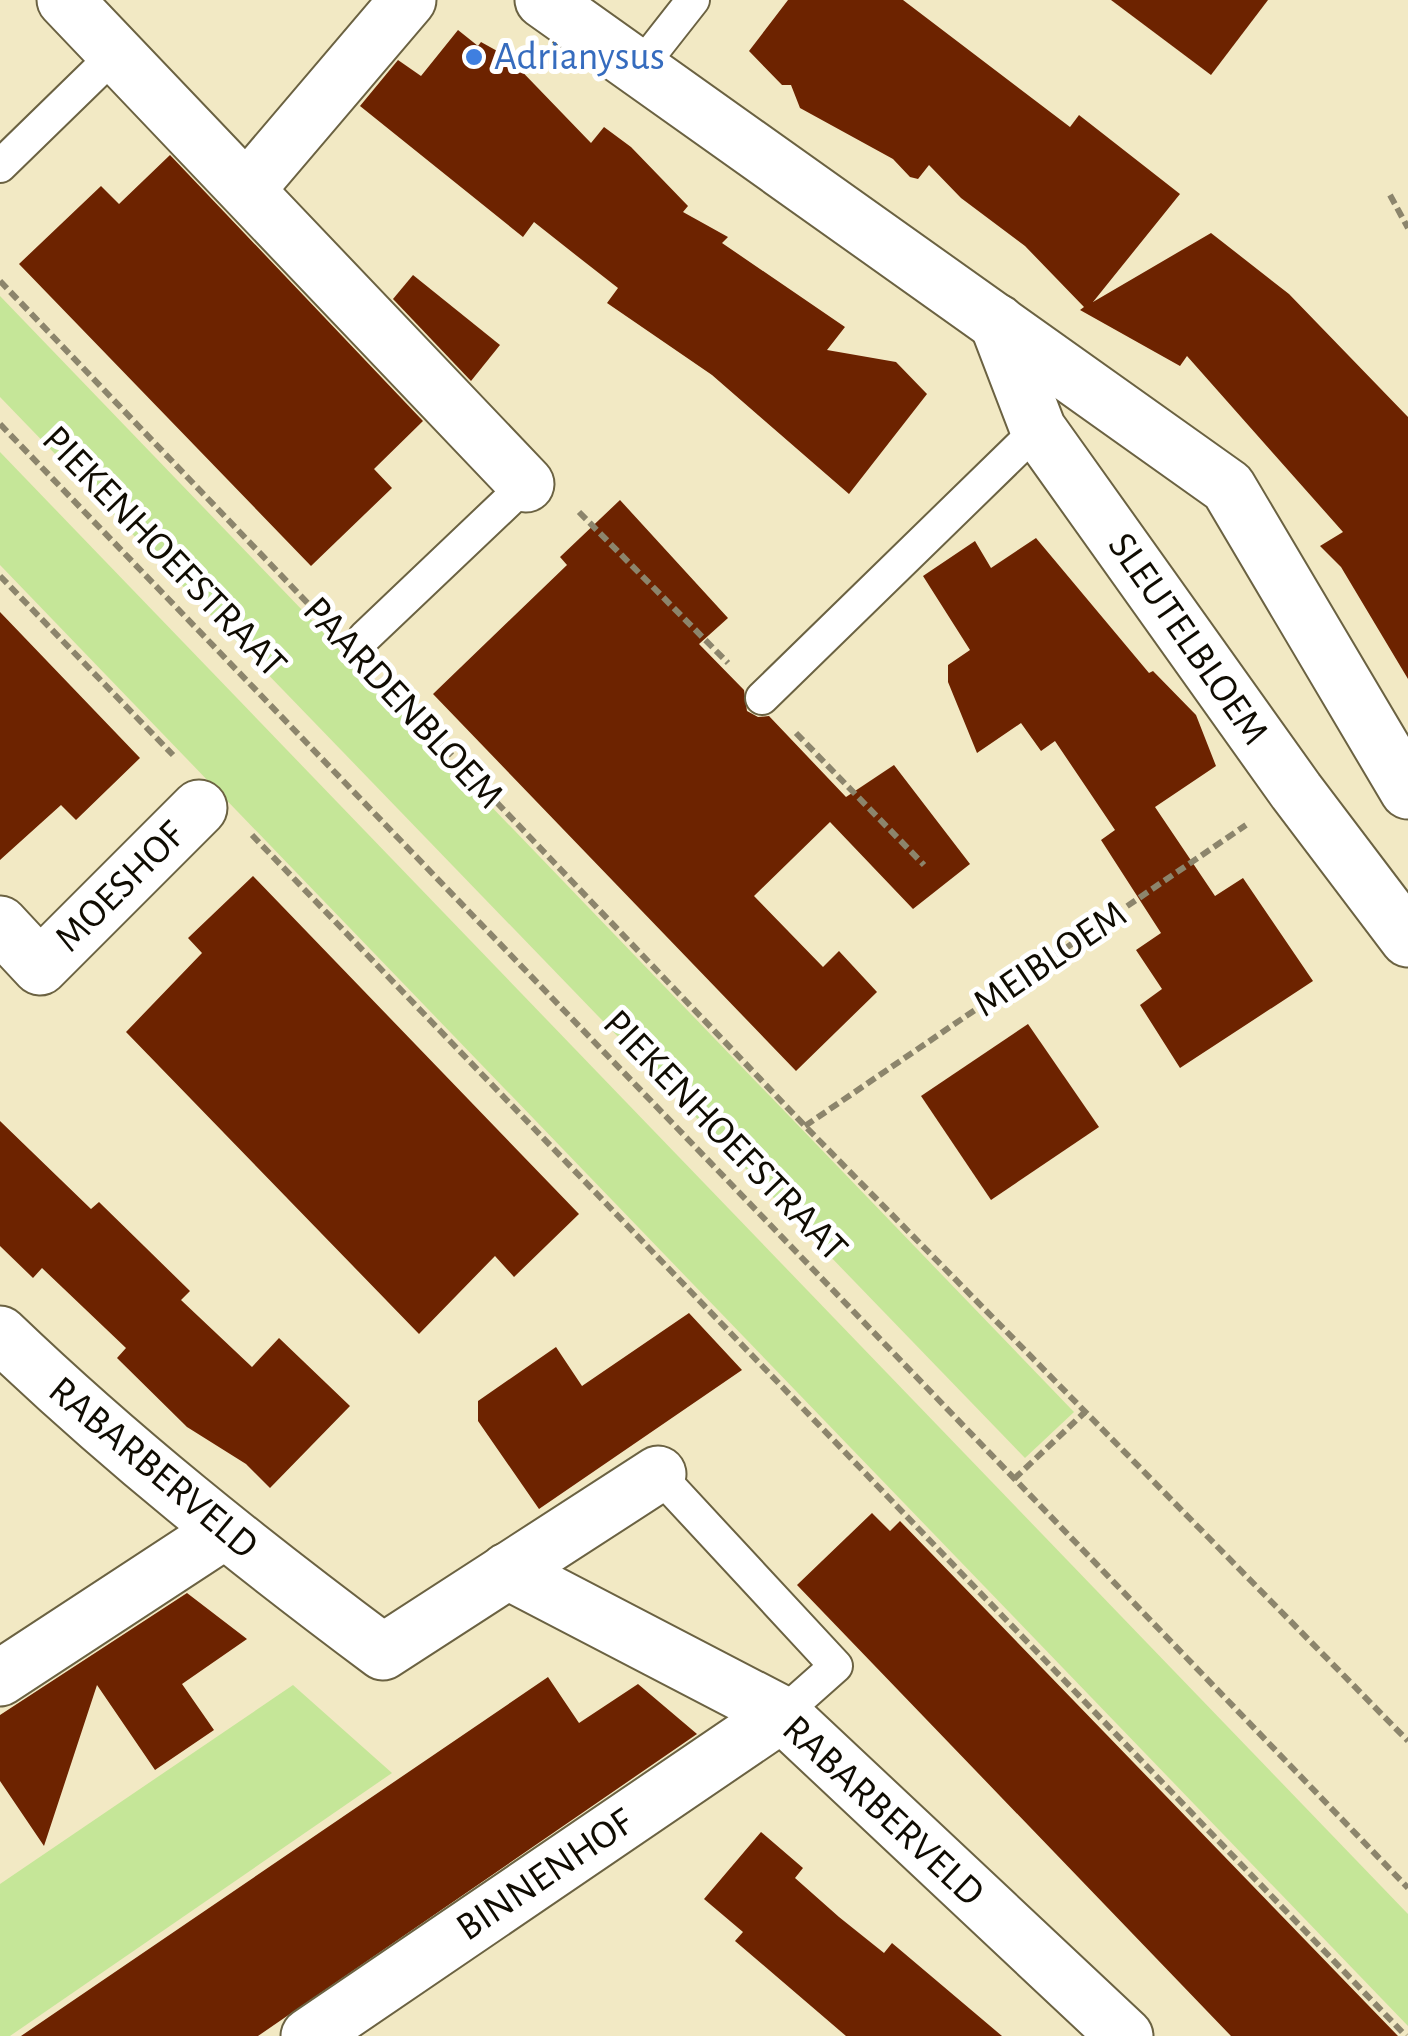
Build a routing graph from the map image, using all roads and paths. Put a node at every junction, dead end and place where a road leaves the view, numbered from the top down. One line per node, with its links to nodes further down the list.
1 (65, 0): 5 (street)
2 (408, 0): 8 (street)
3 (542, 0): 6 (street)
4 (694, 0): 6 (lane)
5 (116, 53): 7 (lane); 8 (street)
6 (638, 70): 12 (street)
7 (0, 166)
8 (248, 188): 15 (street)
9 (1390, 196): 10 (path)
10 (1408, 228)
11 (0, 281): 17 (path, PAARDENBLOEM)
12 (996, 322): 14 (street, SLEUTELBLOEM); 19 (street)
13 (0, 424): 29 (path, PIEKENHOEFSTRAAT)
14 (1038, 428): 18 (lane); 20 (street, SLEUTELBLOEM)
15 (526, 484): 17 (lane)
16 (0, 576): 22 (path)
17 (356, 645): 25 (path, PAARDENBLOEM)
18 (762, 698)
19 (1389, 715): 21 (street)
20 (1296, 791): 24 (street, SLEUTELBLOEM); 25 (path, MEIBLOEM)
21 (1408, 791)
22 (209, 801): 23 (street, MOESHOF); 38 (path)
23 (0, 924)
24 (1408, 939)
25 (805, 1126): 27 (path, PAARDENBLOEM)
26 (0, 1334): 30 (street, RABARBERVELD)
27 (1085, 1412): 29 (path); 34 (path, PAARDENBLOEM)
28 (658, 1474): 31 (street, RABARBERVELD); 33 (lane)
29 (1014, 1480): 35 (path, PIEKENHOEFSTRAAT)
30 (223, 1532): 31 (street, RABARBERVELD); 32 (street)
31 (507, 1571): 33 (street, RABARBERVELD)
32 (0, 1678)
33 (782, 1714): 36 (street, BINNENHOF); 37 (street, RABARBERVELD)
34 (1408, 1741)
35 (1408, 1888)
36 (309, 2036)
37 (1125, 2036)
38 (1406, 2036)

